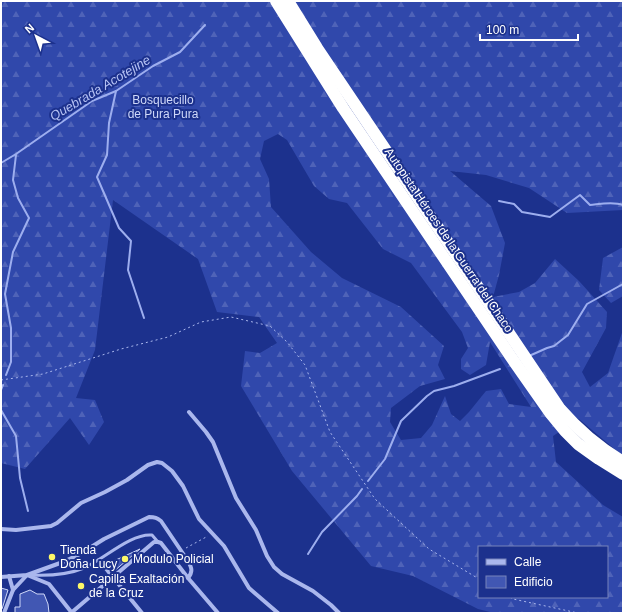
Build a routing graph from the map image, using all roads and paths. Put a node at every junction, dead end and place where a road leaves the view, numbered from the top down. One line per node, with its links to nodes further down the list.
1 (276, 1): 6 (highway, Autopista Héroes de la Guerra del Chaco)
2 (288, 1): 5 (highway, Autopista Héroes de la Guerra del Chaco)
3 (1, 380): 17 (path)
4 (189, 412): 25 (street)
5 (623, 462)
6 (623, 474)
7 (1, 529): 8 (street)
8 (212, 534): 10 (path); 24 (street)
9 (158, 542): 11 (lane); 15 (street); 16 (street)
10 (182, 550): 12 (street); 16 (street)
11 (99, 560): 12 (lane); 15 (street)
12 (28, 575): 13 (street); 18 (street); 21 (street)
13 (9, 576): 14 (street); 18 (street)
14 (1, 577)
15 (113, 577): 21 (street); 22 (street)
16 (188, 578): 23 (street)
17 (478, 578)
18 (13, 590): 20 (street)
19 (512, 598): 26 (path)
20 (4, 613)
21 (72, 613)
22 (142, 613)
23 (218, 613)
24 (278, 613)
25 (339, 613)
26 (578, 613)

